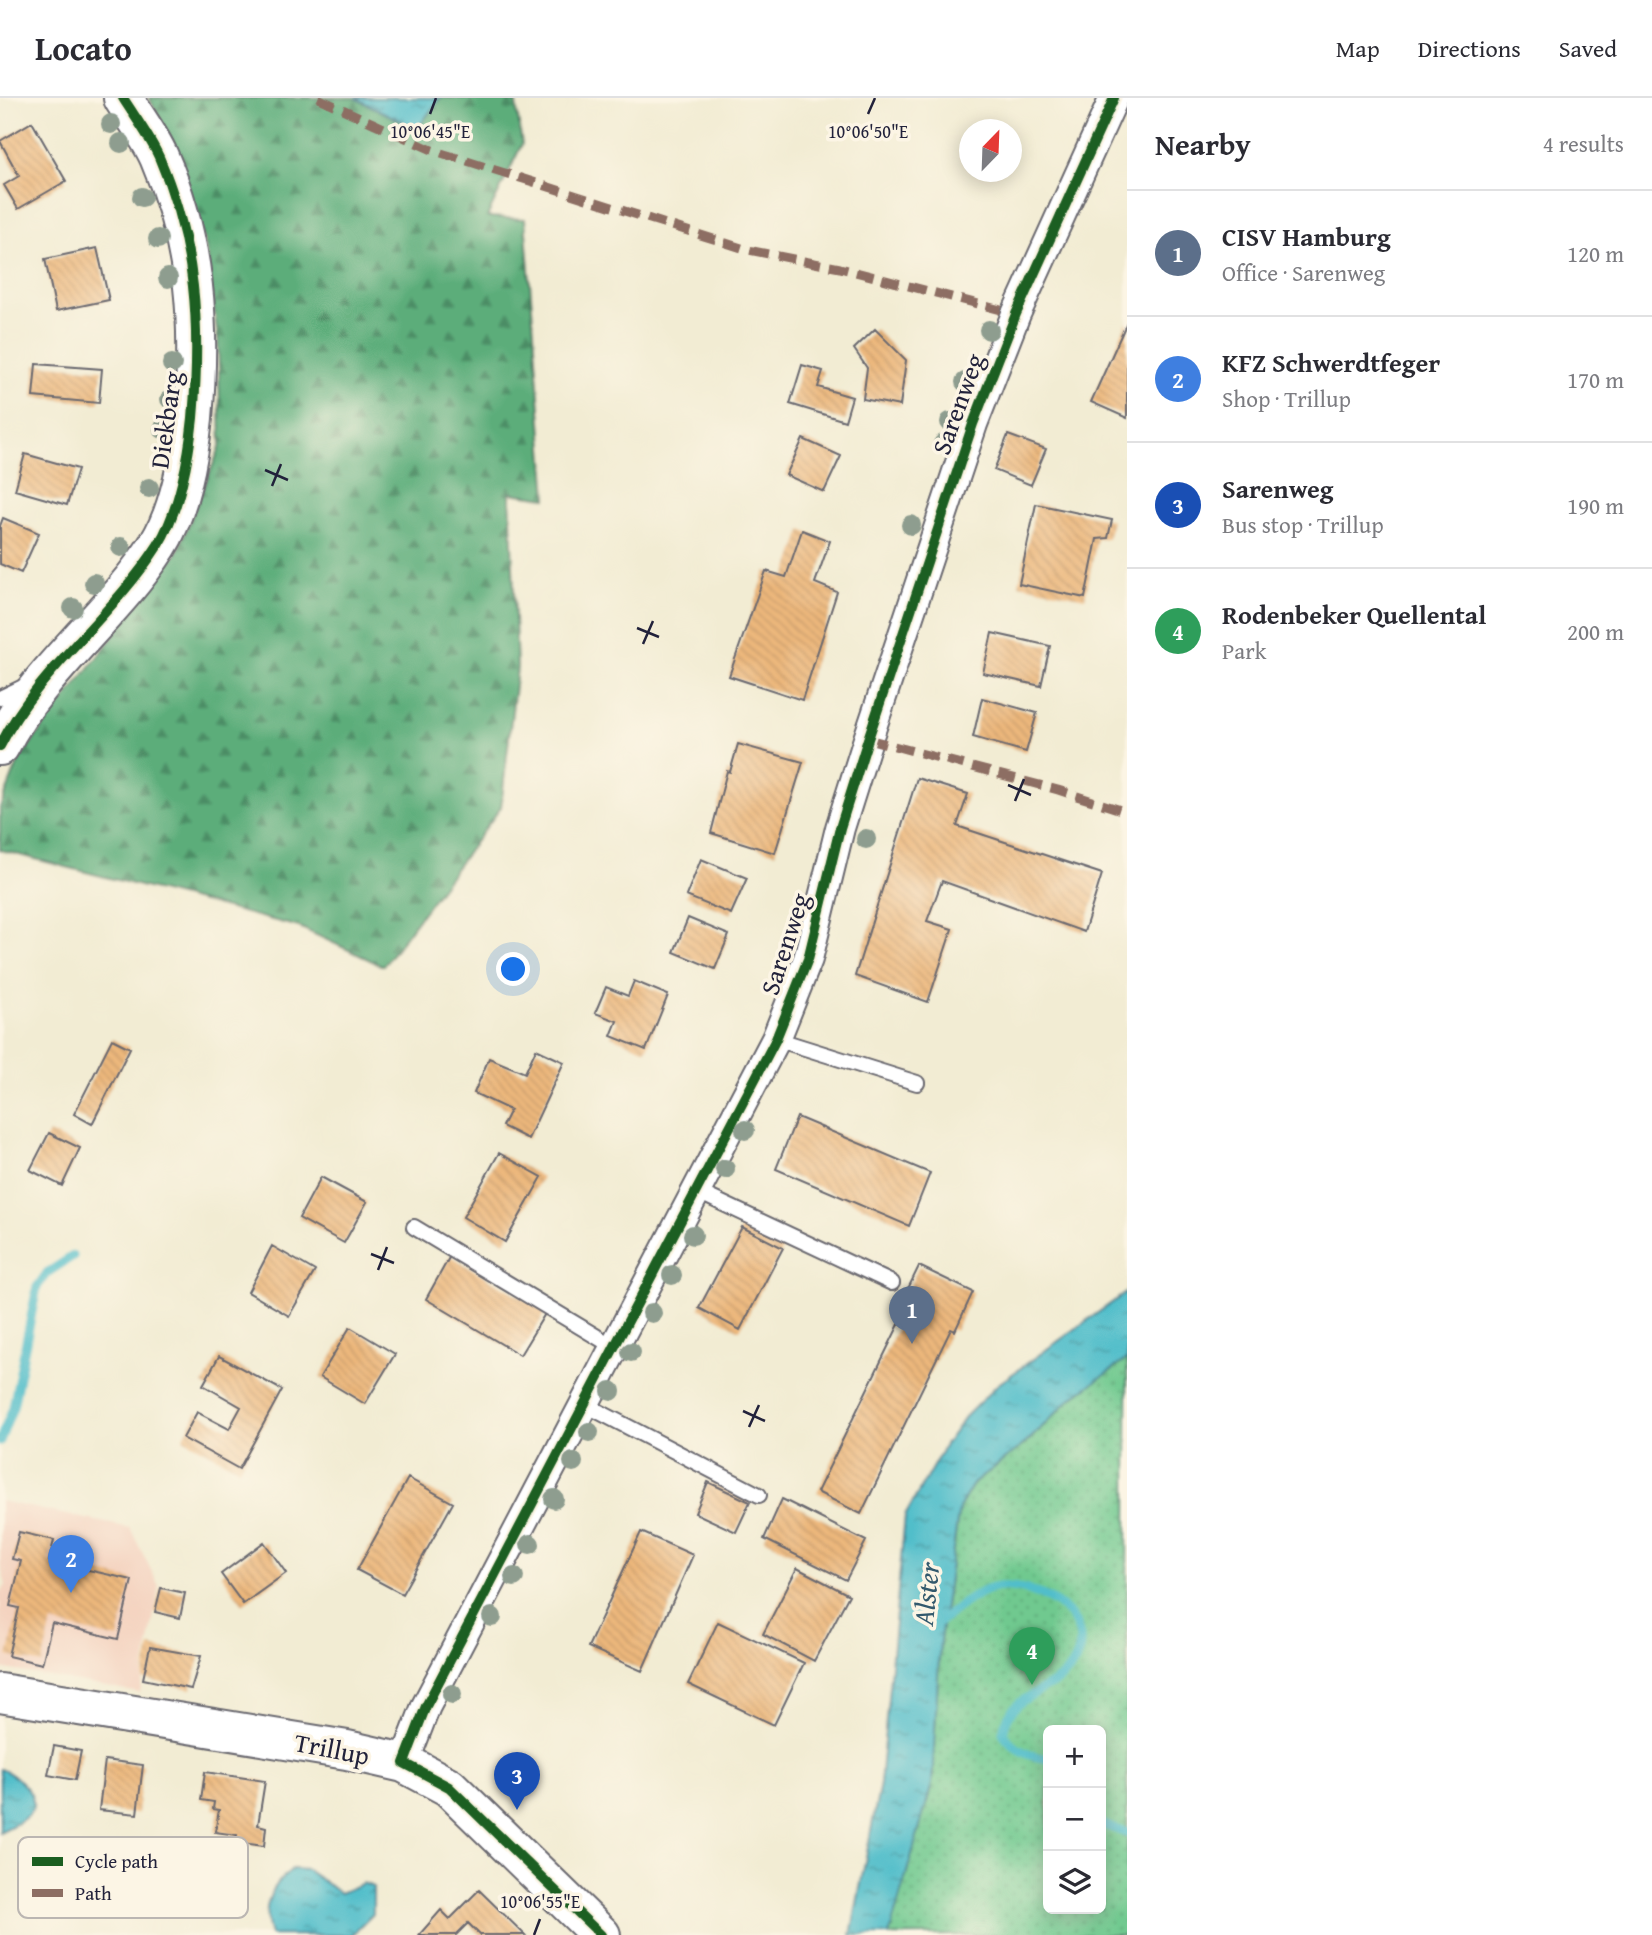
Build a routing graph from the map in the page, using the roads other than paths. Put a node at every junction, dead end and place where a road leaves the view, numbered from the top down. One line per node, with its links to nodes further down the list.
1 (123, 98): 3 (street, Diekbarg)
2 (1114, 98): 6 (street, Sarenweg)
3 (52, 672): 4 (lane); 5 (street, Diekbarg)
4 (0, 698)
5 (0, 746)
6 (776, 1039): 7 (lane); 8 (street, Sarenweg)
7 (917, 1083)
8 (696, 1191): 10 (lane); 11 (street, Sarenweg)
9 (414, 1227): 11 (lane)
10 (892, 1283)
11 (614, 1347): 12 (street, Sarenweg)
12 (586, 1405): 13 (lane); 15 (street, Sarenweg)
13 (759, 1495)
14 (0, 1693): 15 (street, Trillup)
15 (404, 1763): 16 (street, Trillup)
16 (601, 1935)

